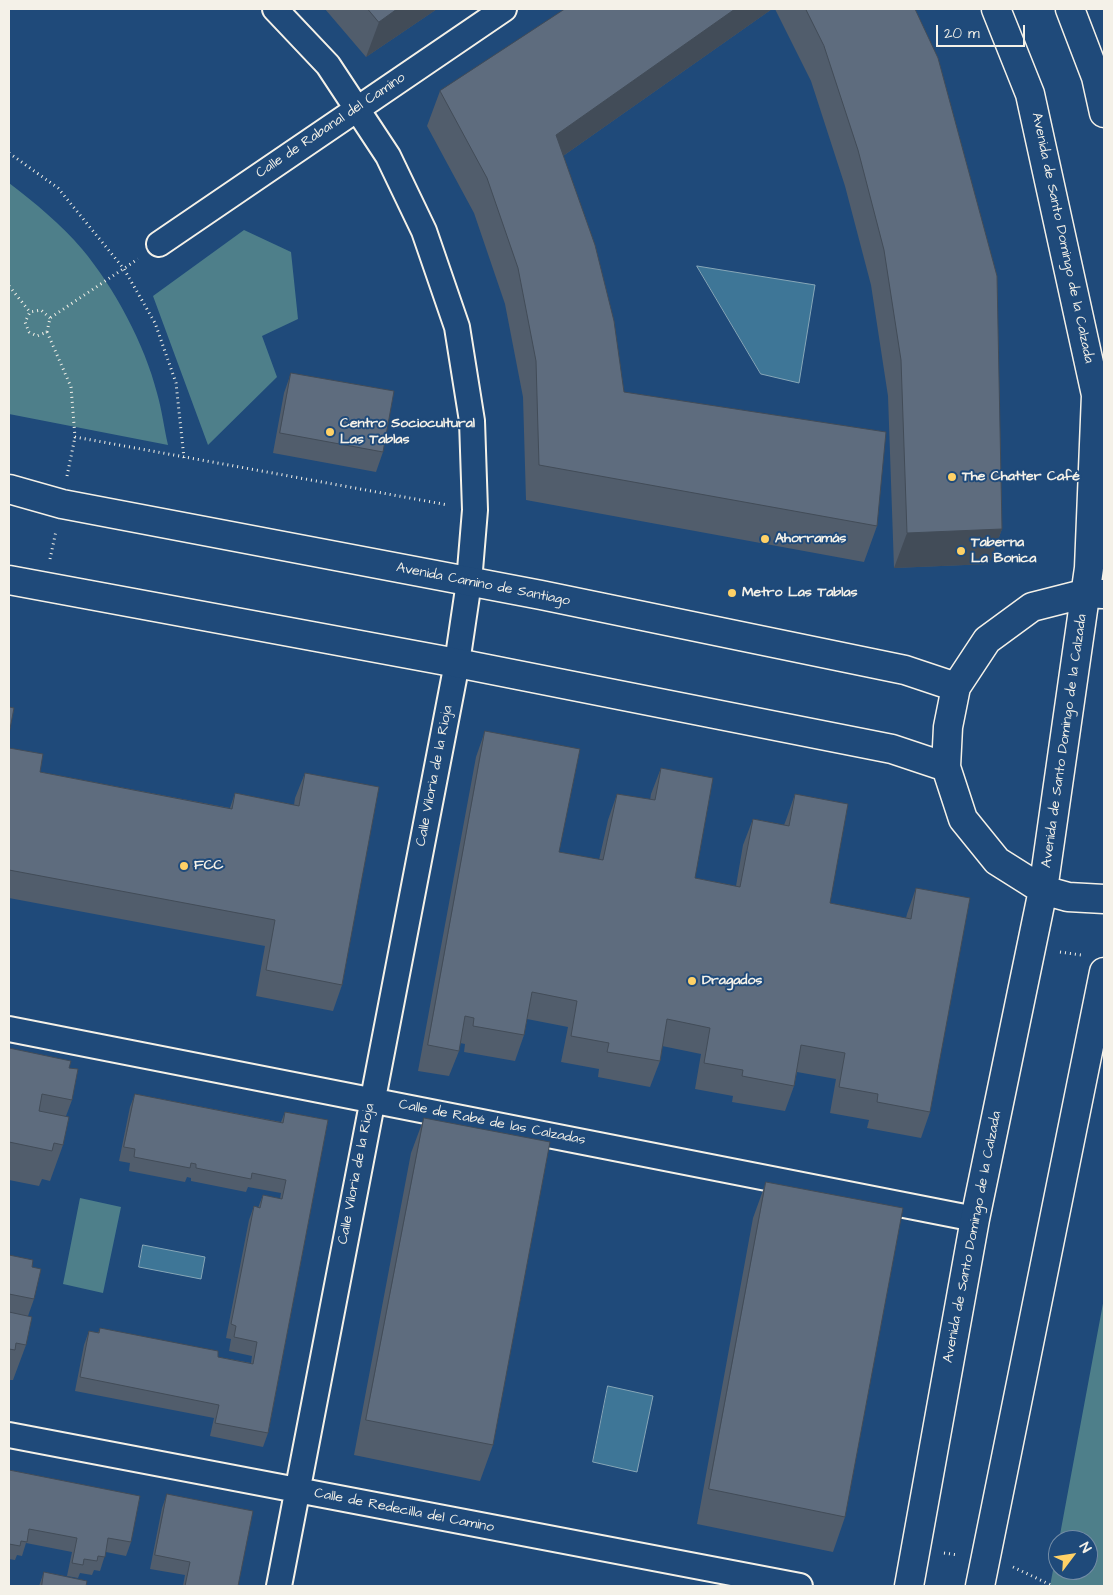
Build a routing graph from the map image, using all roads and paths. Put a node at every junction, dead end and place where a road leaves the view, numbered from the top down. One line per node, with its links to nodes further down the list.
1 (275, 9): 5 (street, Calle Viloria de la Rioja)
2 (504, 9): 5 (street, Calle de Rabanal del Camino)
3 (996, 9): 19 (street, Avenida de Santo Domingo de la Calzada)
4 (1070, 9): 6 (street)
5 (358, 108): 8 (street, Calle de Rabanal del Camino); 16 (street, Calle Viloria de la Rioja)
6 (1104, 113)
7 (9, 154): 9 (path)
8 (159, 244): 9 (path)
9 (124, 269): 12 (path); 14 (path)
10 (9, 286): 11 (path)
11 (30, 312): 12 (path); 13 (path)
12 (50, 318): 13 (path)
13 (47, 332): 14 (path)
14 (184, 458): 16 (path)
15 (9, 489): 18 (street, Avenida Camino de Santiago)
16 (475, 510): 18 (street, Calle Viloria de la Rioja)
17 (9, 580): 20 (street)
18 (469, 582): 20 (street, Calle Viloria de la Rioja); 21 (street, Avenida Camino de Santiago)
19 (1096, 594): 21 (street, Avenida de Santo Domingo de la Calzada); 23 (street, Avenida de Santo Domingo de la Calzada)
20 (458, 663): 22 (street); 28 (street, Calle Viloria de la Rioja)
21 (956, 687): 22 (street, Avenida de Santo Domingo de la Calzada)
22 (946, 767): 23 (street, Avenida de Santo Domingo de la Calzada)
23 (1043, 890): 24 (street, Avenida de Santo Domingo de la Calzada); 25 (street, Avenida de Santo Domingo de la Calzada)
24 (1104, 899)
25 (1031, 948): 26 (path); 29 (street, Avenida de Santo Domingo de la Calzada)
26 (1095, 964): 35 (street)
27 (9, 1028): 28 (street, Calle de Rabé de las Calzadas)
28 (371, 1099): 29 (street, Calle de Rabé de las Calzadas); 31 (street, Calle Viloria de la Rioja)
29 (975, 1219): 34 (street, Avenida de Santo Domingo de la Calzada)
30 (9, 1434): 31 (street, Calle de Redecilla del Camino)
31 (297, 1490): 32 (street, Calle Viloria de la Rioja); 33 (street, Calle de Redecilla del Camino)
32 (279, 1586)
33 (800, 1586)
34 (908, 1586)
35 (980, 1586)

